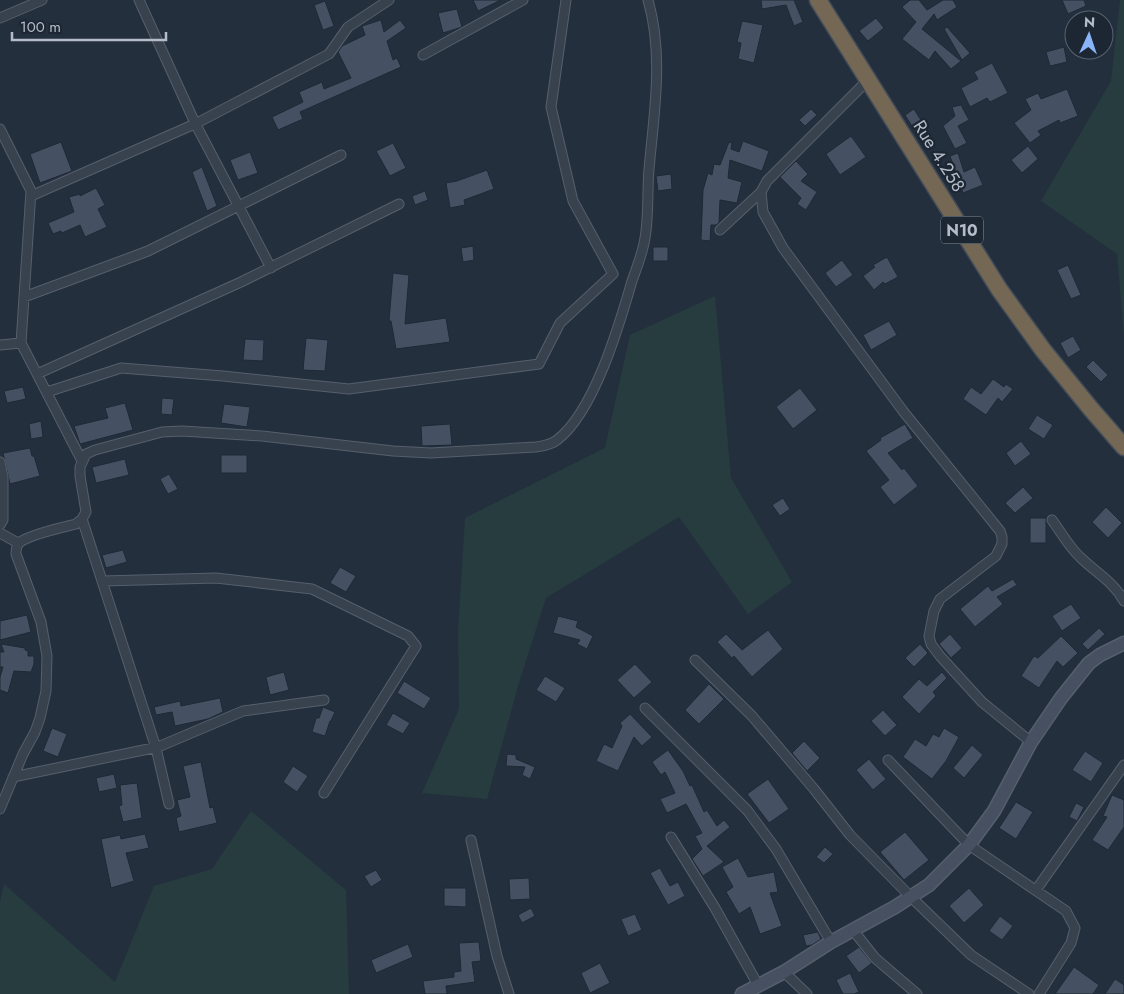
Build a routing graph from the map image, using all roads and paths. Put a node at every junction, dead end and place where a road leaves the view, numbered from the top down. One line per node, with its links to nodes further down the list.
1 (42, 0): 8 (street)
2 (139, 0): 11 (street)
3 (389, 0): 11 (street)
4 (523, 0): 9 (street)
5 (566, 0): 24 (street)
6 (648, 0): 26 (street)
7 (818, 0): 10 (highway, Rue 4.258 / N10)
8 (0, 18)
9 (423, 55)
10 (868, 80): 14 (street); 25 (highway, Rue 4.258 / N10)
11 (195, 123): 15 (street); 17 (street)
12 (0, 129): 15 (street)
13 (341, 155): 17 (street)
14 (761, 192): 18 (street); 39 (street)
15 (31, 196): 20 (street)
16 (399, 204): 19 (street)
17 (237, 206): 19 (street); 20 (street)
18 (720, 230)
19 (270, 267): 23 (street)
20 (24, 297): 21 (street)
21 (21, 343): 22 (street); 23 (street)
22 (0, 345)
23 (38, 374): 24 (street)
24 (47, 392): 26 (street)
25 (1124, 447)
26 (82, 461): 28 (street)
27 (0, 462): 30 (street)
28 (82, 519): 32 (street); 33 (street)
29 (1052, 520): 34 (street)
30 (0, 525)
31 (0, 533): 32 (street)
32 (18, 543): 43 (street)
33 (102, 581): 40 (street); 44 (street)
34 (1124, 601)
35 (1124, 643): 39 (street)
36 (695, 660): 51 (street)
37 (324, 700): 40 (street)
38 (645, 708): 53 (street)
39 (1031, 742): 49 (street)
40 (156, 748): 43 (street); 45 (street)
41 (888, 760): 49 (street)
42 (1124, 765): 50 (street)
43 (13, 777): 46 (street)
44 (324, 793)
45 (169, 804)
46 (0, 809)
47 (671, 837): 55 (street)
48 (471, 840): 56 (street)
49 (969, 845): 50 (street); 51 (street)
50 (1036, 890): 61 (street)
51 (910, 897): 52 (street); 60 (street)
52 (854, 930): 53 (street); 59 (street)
53 (831, 942): 54 (street)
54 (784, 972): 55 (street); 58 (street)
55 (758, 985): 57 (street)
56 (509, 994)
57 (742, 994)
58 (807, 994)
59 (917, 994)
60 (1029, 994)
61 (1039, 994)

